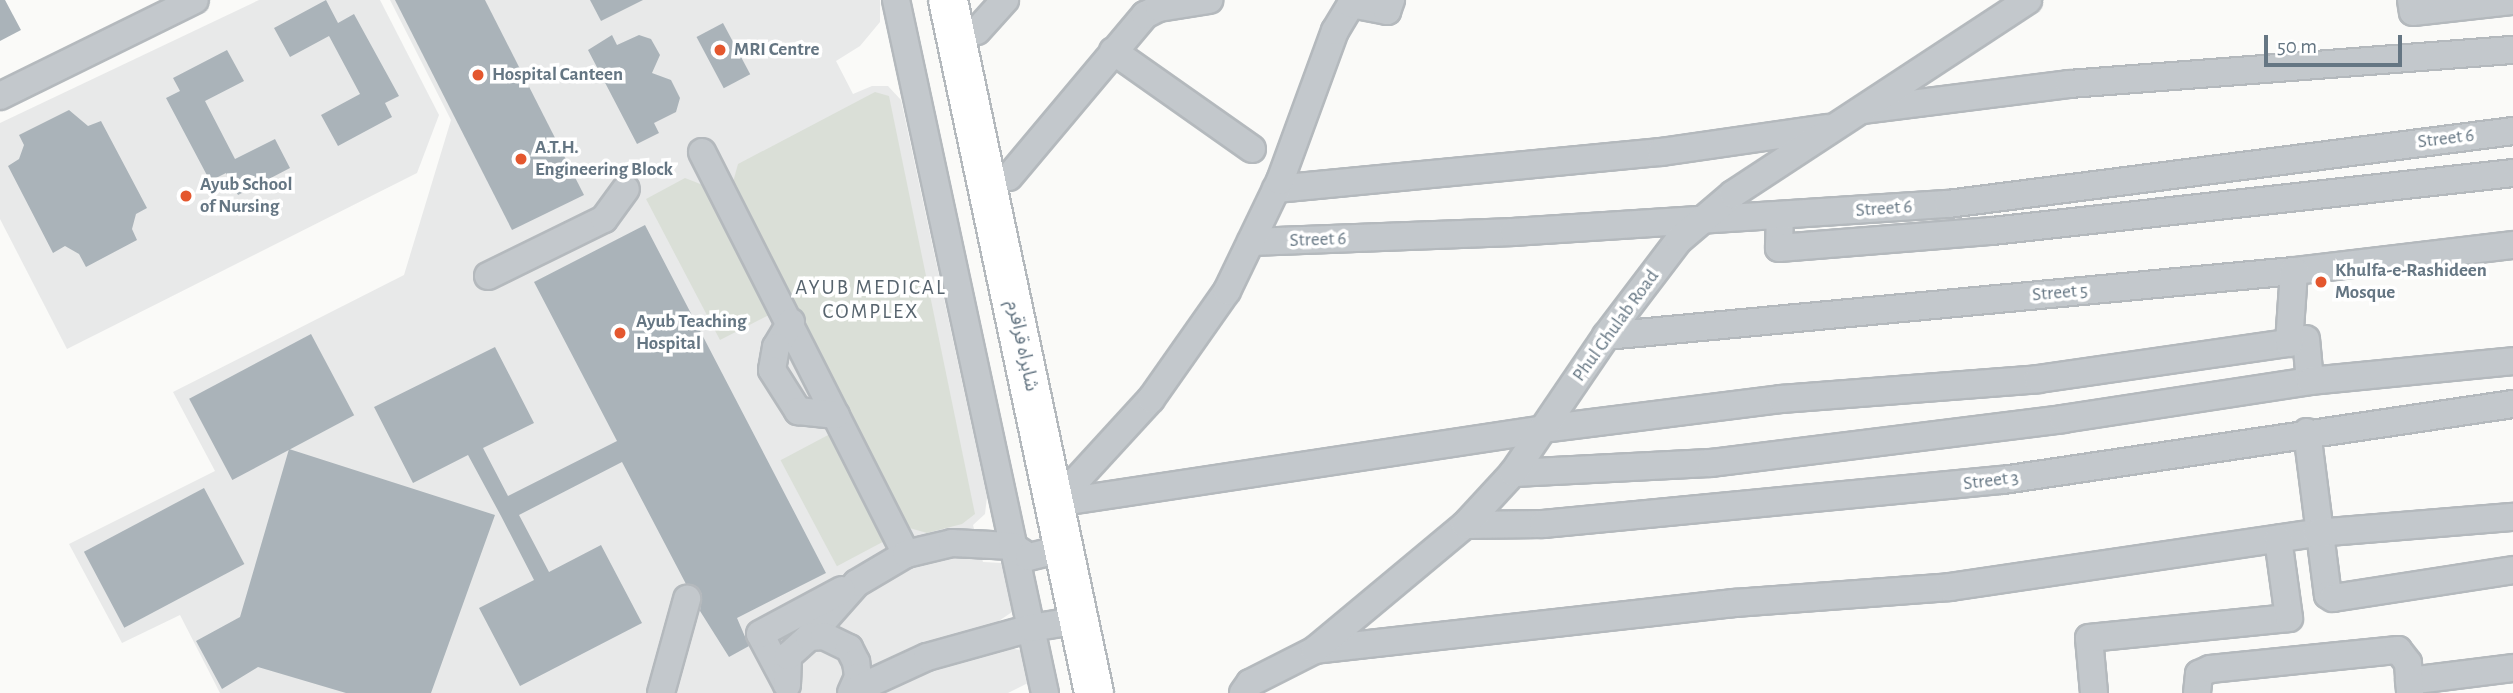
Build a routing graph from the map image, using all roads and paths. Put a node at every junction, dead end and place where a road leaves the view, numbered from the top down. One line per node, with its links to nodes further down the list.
1 (195, 0): 13 (street)
2 (896, 0): 40 (street)
3 (948, 0): 47 (highway, شاہراہ قراقرم)
4 (1005, 0): 10 (street)
5 (1209, 0): 12 (street)
6 (1391, 0): 22 (street)
7 (2028, 0): 14 (street, Phul Ghulab Road)
8 (2411, 0): 9 (street)
9 (2513, 1)
10 (974, 15): 20 (highway, شاہراہ قراقرم)
11 (2513, 50): 14 (street)
12 (1113, 51): 17 (street); 20 (street)
13 (0, 96)
14 (1858, 111): 15 (street, Phul Ghulab Road)
15 (1833, 127): 22 (street); 24 (street, Phul Ghulab Road)
16 (2513, 131): 23 (street, Street 6)
17 (1252, 149)
18 (702, 152): 29 (street)
19 (2513, 173): 23 (street)
20 (1009, 177): 39 (highway, شاہراہ قراقرم)
21 (626, 189): 28 (street)
22 (1276, 189): 25 (street)
23 (1780, 216): 24 (street, Street 6)
24 (1701, 220): 25 (street, Street 6); 30 (street, Phul Ghulab Road)
25 (1251, 242): 39 (street)
26 (2513, 245): 27 (street, Street 5)
27 (2294, 271): 30 (street, Street 5); 36 (street)
28 (488, 276)
29 (791, 322): 35 (street); 35 (street)
30 (1606, 336): 36 (street, Phul Ghulab Road)
31 (2305, 339): 33 (street)
32 (2513, 362): 33 (street)
33 (2310, 381): 38 (street)
34 (2513, 404): 37 (street, Street 3)
35 (836, 415): 48 (street)
36 (1543, 429): 38 (street, Phul Ghulab Road); 39 (street)
37 (2307, 432): 42 (street, Street 3); 43 (street)
38 (1513, 473): 42 (street, Phul Ghulab Road)
39 (1075, 492): 63 (highway, شاہراہ قراقرم)
40 (1003, 507): 45 (street); 46 (street)
41 (2513, 517): 43 (street)
42 (1465, 525): 55 (street, Phul Ghulab Road)
43 (2316, 533): 44 (street); 49 (street)
44 (2278, 539): 55 (street); 65 (street)
45 (978, 544): 46 (street); 48 (street)
46 (1012, 546): 47 (street); 53 (street)
47 (1064, 548): 52 (highway, شاہراہ قراقرم)
48 (906, 554): 50 (street)
49 (2513, 569)
50 (858, 583): 54 (street); 58 (street)
51 (687, 598): 60 (street)
52 (1080, 620): 53 (street); 62 (highway, شاہراہ قراقرم)
53 (1031, 628): 59 (street); 61 (street)
54 (809, 638): 58 (street); 59 (street)
55 (1315, 650): 64 (street, Phul Ghulab Road)
56 (2513, 668): 57 (street)
57 (2409, 687): 66 (street)
58 (789, 688)
59 (852, 692)
60 (661, 693)
61 (1045, 693)
62 (1094, 693)
63 (1116, 693)
64 (1243, 693)
65 (2094, 693)
66 (2197, 693)

